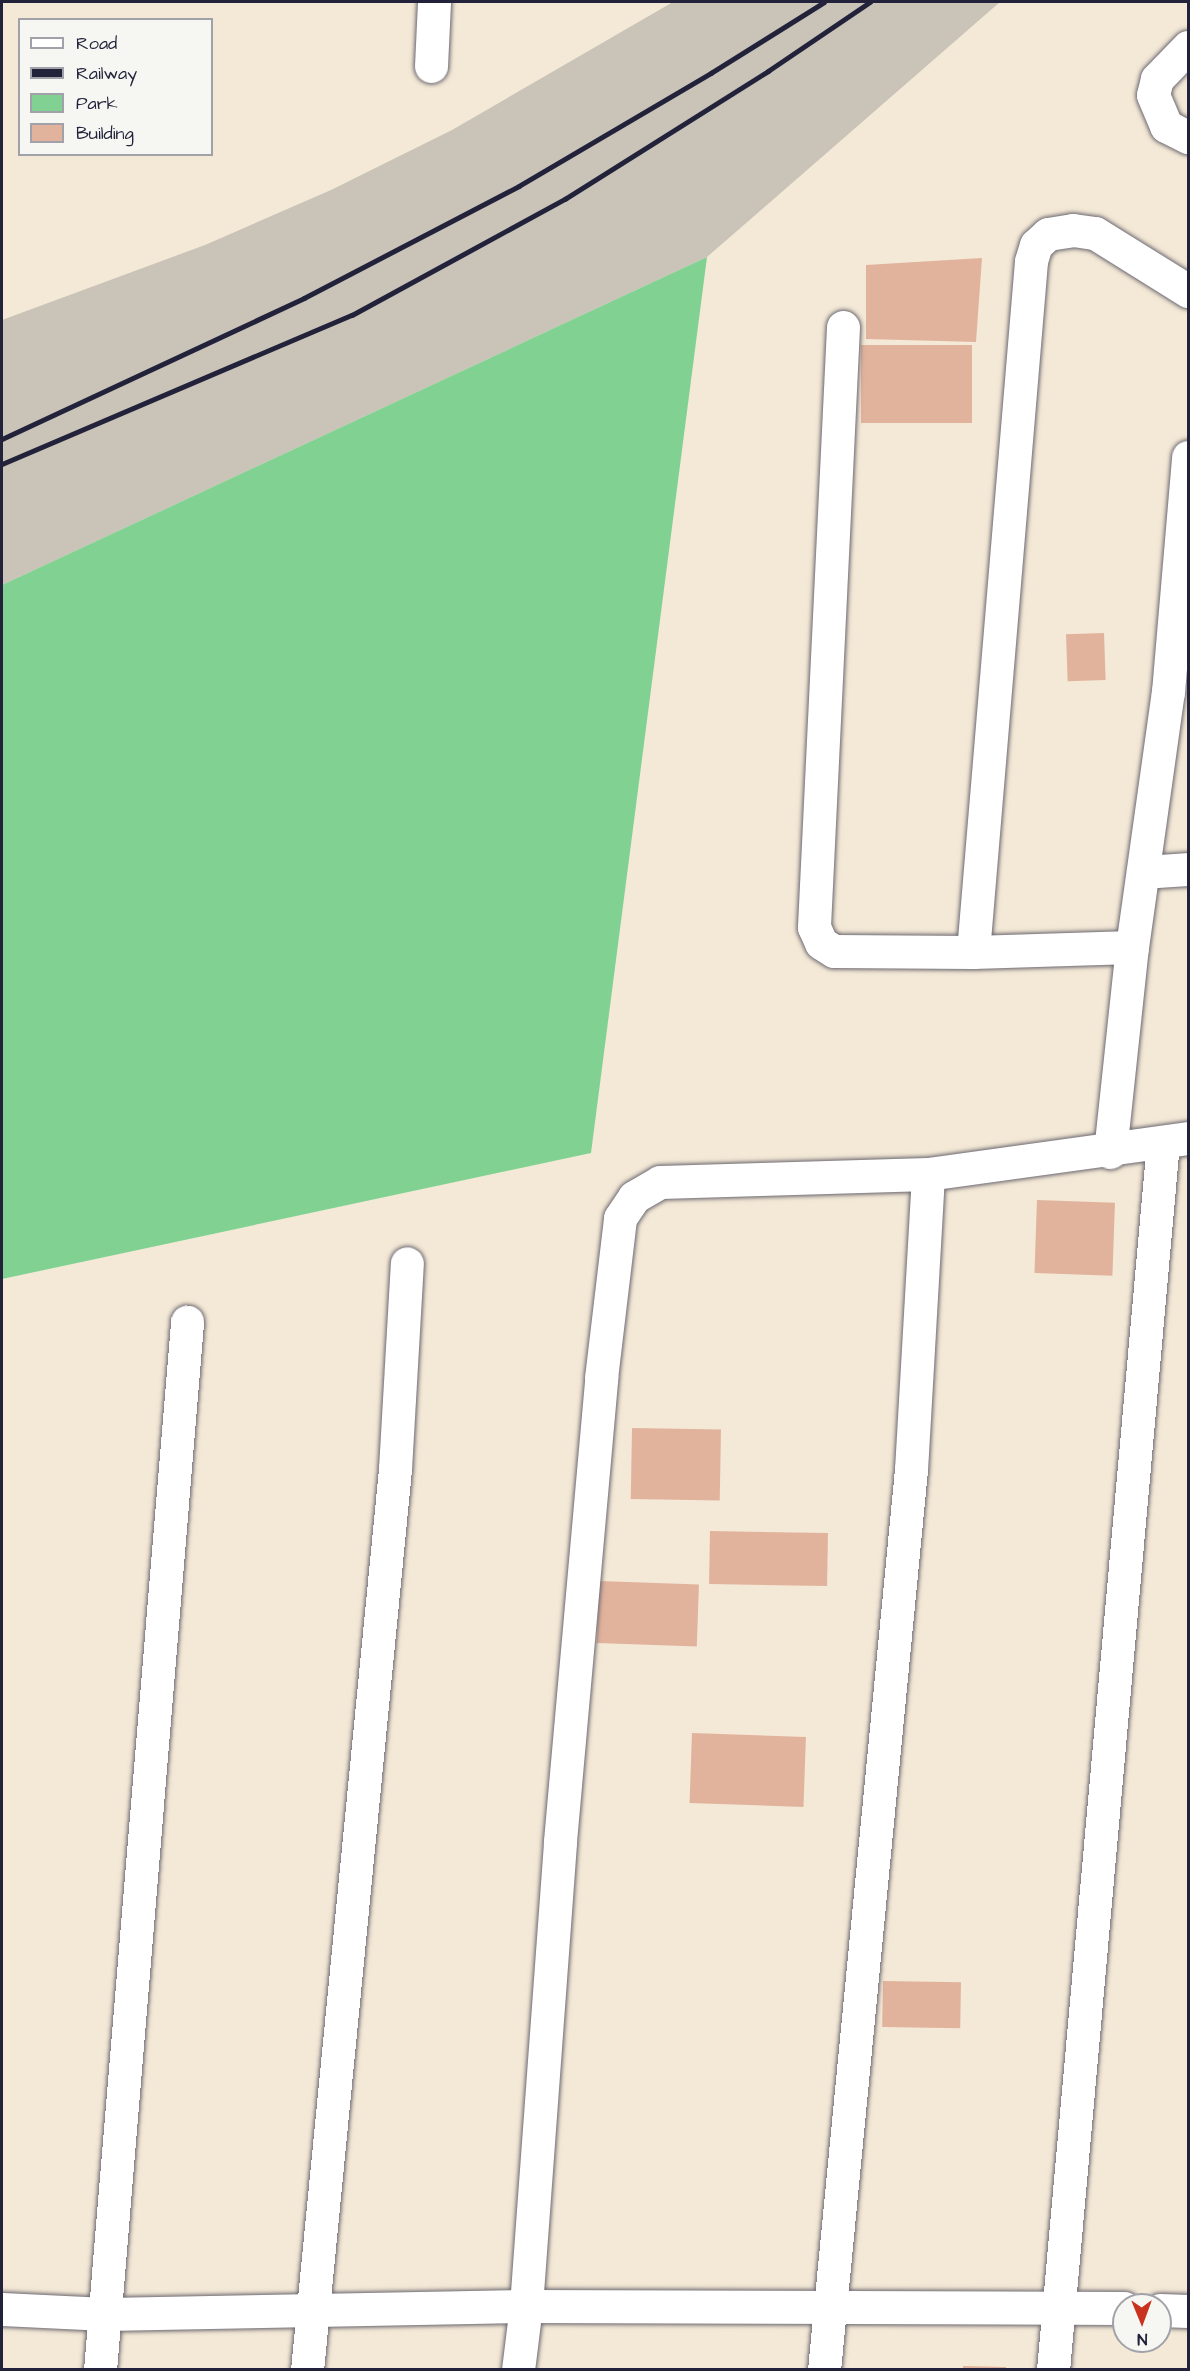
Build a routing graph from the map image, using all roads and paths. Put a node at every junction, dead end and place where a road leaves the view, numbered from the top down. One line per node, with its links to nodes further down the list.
1 (434, 2): 3 (street)
2 (1188, 47): 4 (street)
3 (431, 66)
4 (1188, 137)
5 (1188, 291): 12 (street)
6 (843, 327): 12 (street)
7 (1188, 457): 8 (street)
8 (1178, 691): 10 (street)
9 (1188, 869): 10 (street)
10 (1143, 872): 11 (street)
11 (1132, 947): 12 (street); 14 (street)
12 (973, 952)
13 (1176, 1140): 14 (street); 20 (street)
14 (1110, 1152): 15 (street)
15 (928, 1174): 18 (street); 19 (street)
16 (407, 1263): 23 (street)
17 (187, 1322): 26 (street)
18 (831, 2305): 19 (street); 20 (street); 30 (street)
19 (526, 2306): 23 (street); 29 (street)
20 (1060, 2306): 21 (street); 31 (street)
21 (1112, 2308)
22 (2, 2309): 26 (street)
23 (314, 2310): 26 (street); 28 (street)
24 (1172, 2310): 25 (street)
25 (1188, 2311)
26 (106, 2314): 27 (street)
27 (100, 2370)
28 (307, 2370)
29 (518, 2370)
30 (824, 2370)
31 (1053, 2370)

